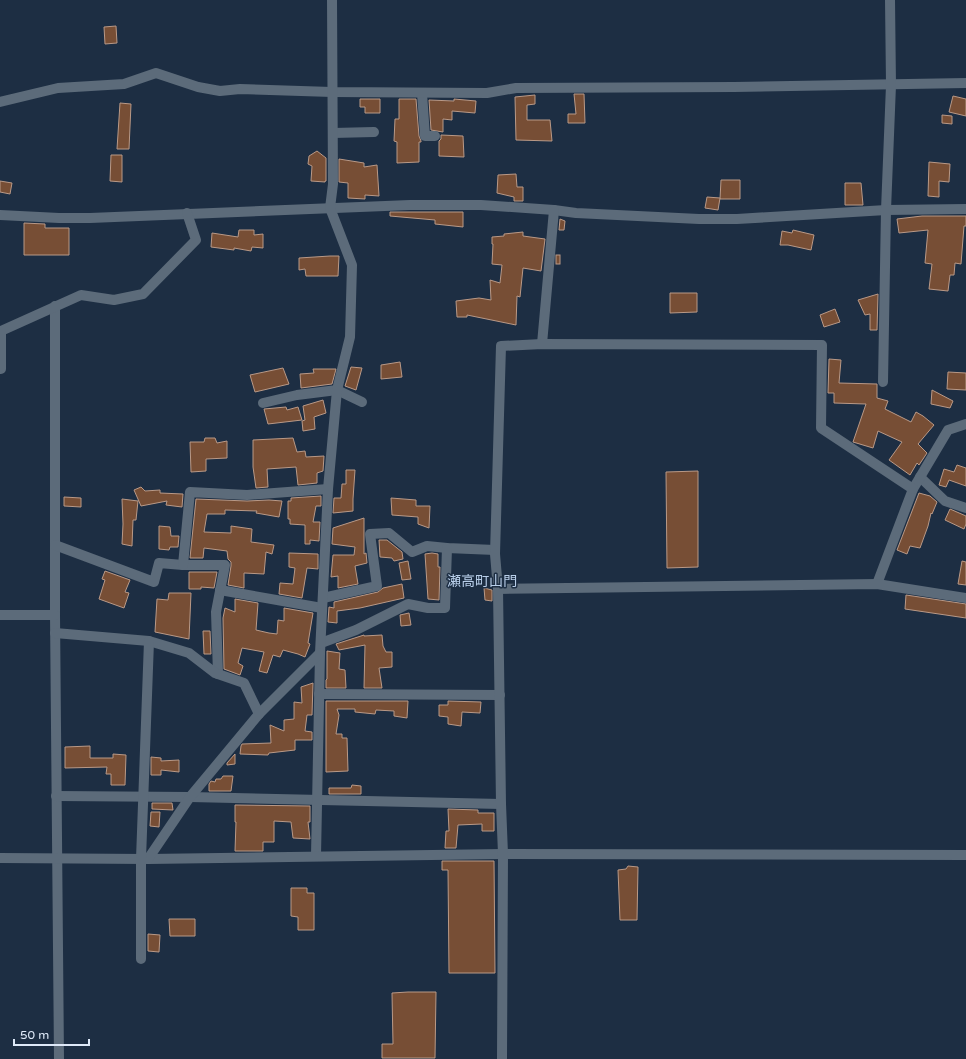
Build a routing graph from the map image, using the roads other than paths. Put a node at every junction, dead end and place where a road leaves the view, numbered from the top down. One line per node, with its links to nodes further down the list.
1 (332, 0): 5 (street)
2 (890, 0): 4 (street)
3 (966, 83): 4 (street)
4 (891, 85): 6 (street); 14 (street)
5 (332, 92): 6 (street); 7 (street); 9 (street)
6 (422, 92): 10 (street)
7 (0, 102)
8 (374, 132): 9 (street)
9 (333, 133): 11 (street)
10 (435, 136)
11 (330, 208): 13 (street); 15 (street); 21 (street)
12 (966, 209): 14 (street)
13 (554, 210): 14 (street); 18 (street)
14 (886, 210): 20 (street)
15 (187, 213): 16 (street); 17 (street)
16 (0, 215)
17 (55, 306): 19 (street); 29 (street)
18 (542, 344): 27 (street); 31 (street)
19 (0, 369)
20 (883, 382)
21 (337, 390): 22 (street); 23 (street); 26 (street)
22 (362, 402)
23 (263, 403)
24 (965, 421): 25 (street)
25 (920, 477): 27 (street); 28 (street)
26 (328, 489): 32 (street); 36 (street)
27 (913, 489): 33 (street)
28 (966, 508)
29 (55, 545): 32 (street); 40 (street)
30 (447, 548): 31 (street); 36 (street); 43 (street)
31 (495, 550): 34 (street)
32 (182, 565): 35 (street)
33 (877, 584): 34 (street); 37 (street)
34 (498, 589): 46 (street)
35 (220, 590): 38 (street); 44 (street)
36 (322, 598): 38 (street)
37 (966, 598)
38 (322, 608): 43 (street)
39 (0, 615): 40 (street)
40 (55, 615): 41 (street)
41 (55, 633): 42 (street); 48 (street)
42 (149, 641): 44 (street); 49 (street)
43 (320, 648): 45 (street); 47 (street)
44 (218, 674): 47 (street)
45 (319, 694): 46 (street); 51 (street)
46 (500, 695): 52 (street)
47 (259, 714): 50 (street)
48 (56, 796): 49 (street); 57 (street)
49 (143, 797): 50 (street); 58 (street)
50 (190, 797): 51 (street); 58 (street)
51 (317, 801): 52 (street); 55 (street)
52 (501, 804): 53 (street)
53 (503, 854): 54 (street); 55 (street); 61 (street)
54 (966, 855)
55 (316, 856): 58 (street)
56 (0, 858): 57 (street)
57 (57, 858): 58 (street); 60 (street)
58 (144, 859): 59 (street)
59 (141, 959)
60 (59, 1059)
61 (502, 1059)

